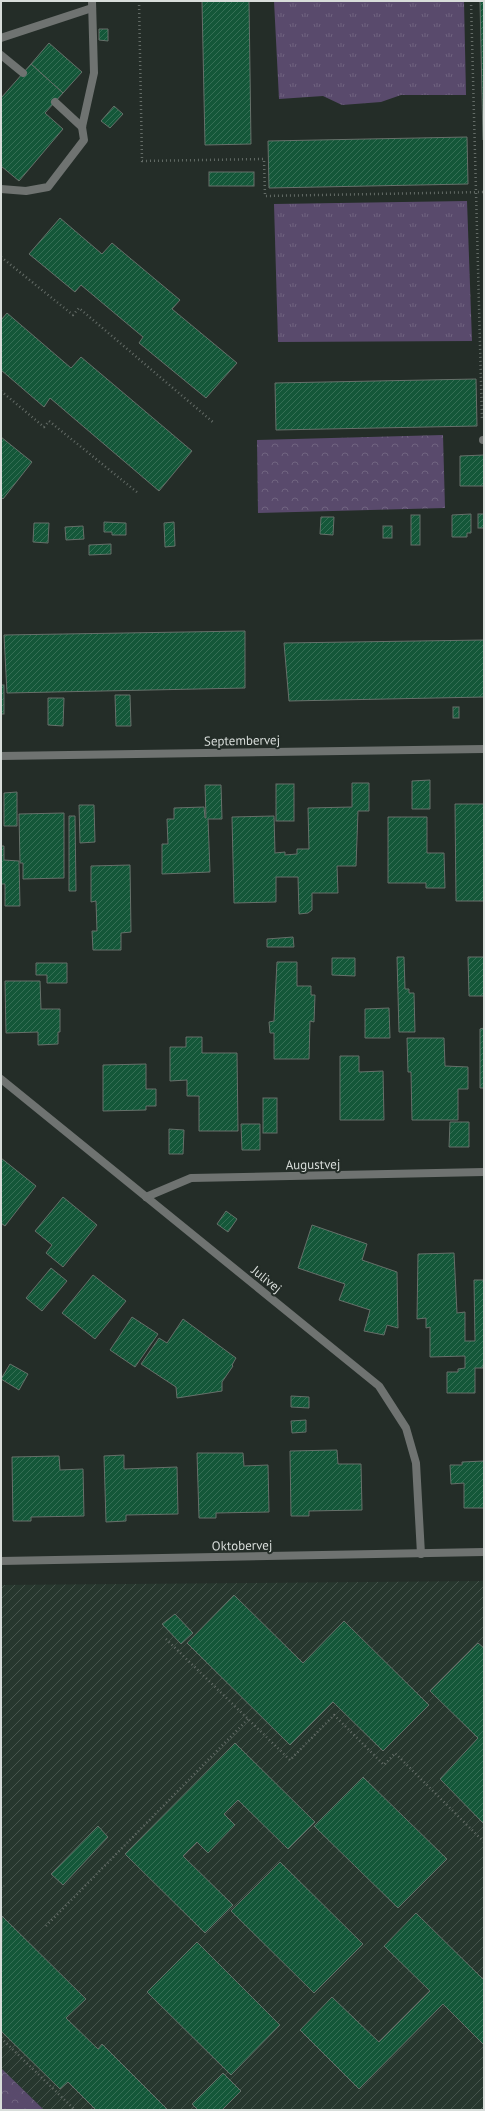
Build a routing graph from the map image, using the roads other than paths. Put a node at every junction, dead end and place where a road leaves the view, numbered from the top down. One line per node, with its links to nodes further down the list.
1 (92, 5): 2 (street); 6 (street)
2 (1, 38)
3 (1, 55): 4 (street)
4 (23, 73)
5 (55, 102): 6 (street)
6 (82, 127): 7 (street)
7 (1, 189)
8 (484, 749): 9 (street, Septembervej)
9 (1, 756)
10 (1, 1079): 12 (street, Julivej)
11 (484, 1172): 12 (street, Augustvej)
12 (146, 1197): 14 (street, Julivej)
13 (484, 1552): 14 (street, Oktobervej)
14 (421, 1554): 15 (street, Oktobervej)
15 (1, 1561)

